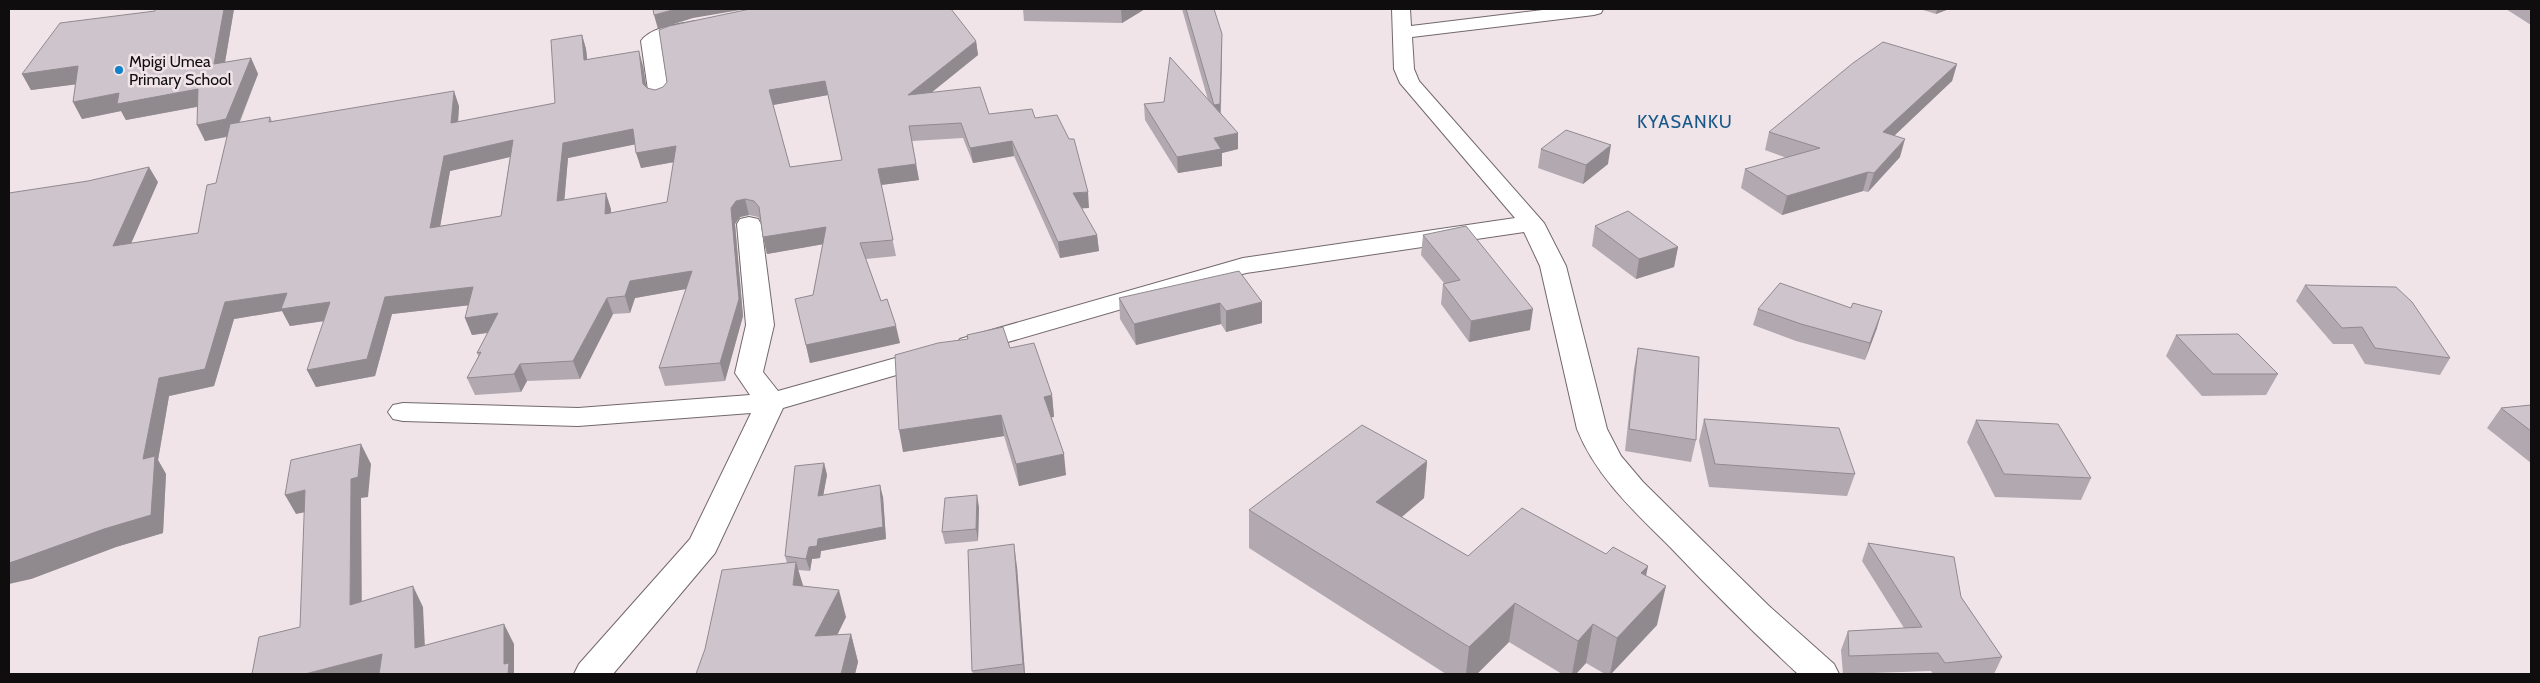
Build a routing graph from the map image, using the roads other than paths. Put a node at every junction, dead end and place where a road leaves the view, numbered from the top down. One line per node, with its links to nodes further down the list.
1 (1594, 9): 2 (street)
2 (1402, 21): 5 (street)
3 (714, 23): 4 (street)
4 (659, 97)
5 (1532, 223): 7 (street); 10 (street)
6 (749, 224): 7 (street)
7 (771, 402): 8 (street); 9 (street)
8 (403, 412)
9 (592, 674)
10 (1821, 674)

